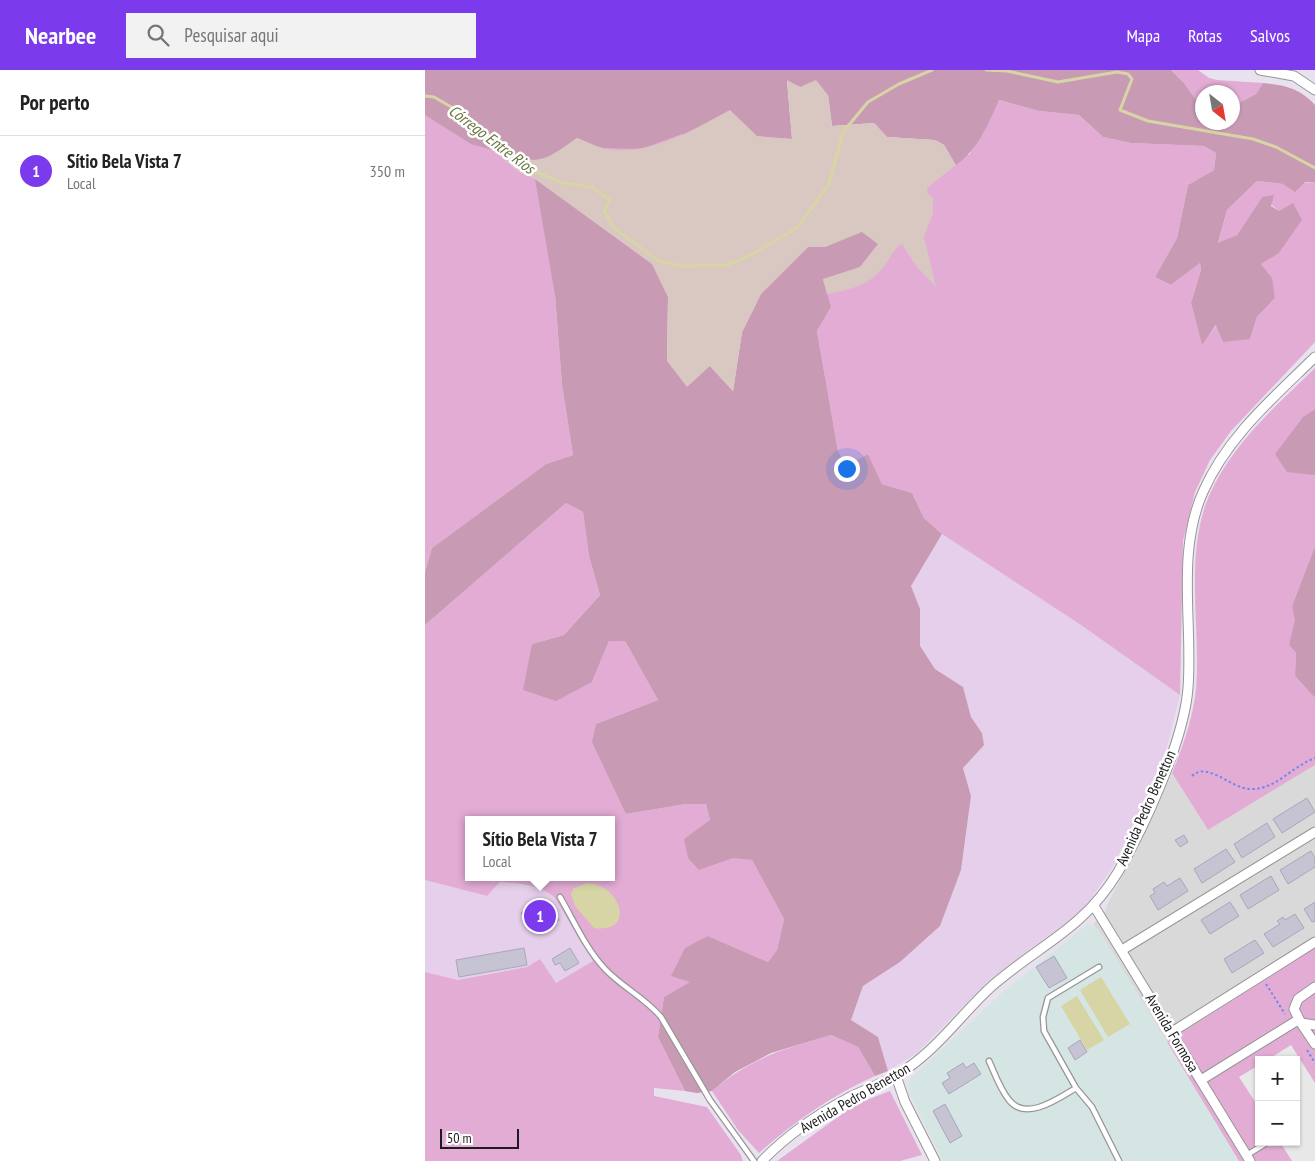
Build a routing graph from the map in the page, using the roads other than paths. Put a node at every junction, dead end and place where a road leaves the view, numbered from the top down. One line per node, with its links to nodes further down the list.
1 (1260, 70): 2 (street)
2 (1315, 90)
3 (1315, 357): 6 (street, Avenida Pedro Benetton)
4 (1315, 832): 8 (street)
5 (560, 897): 22 (lane)
6 (1094, 906): 8 (street, Avenida Formosa); 17 (street, Avenida Pedro Benetton)
7 (1315, 942): 14 (street)
8 (1122, 950): 14 (street, Avenida Formosa)
9 (1099, 967): 19 (lane)
10 (1315, 987): 11 (street)
11 (1311, 993): 12 (street)
12 (1299, 1021): 13 (street); 15 (street); 18 (street)
13 (1315, 1025)
14 (1172, 1032): 18 (street, Avenida Formosa)
15 (1315, 1044)
16 (989, 1061): 19 (lane)
17 (895, 1076): 23 (street, Avenida Pedro Benetton); 24 (street)
18 (1201, 1080): 21 (street, Avenida Formosa)
19 (1076, 1088): 25 (lane)
20 (1263, 1146): 21 (lane)
21 (1248, 1158)
22 (754, 1161)
23 (762, 1161)
24 (935, 1161)
25 (1119, 1161)

